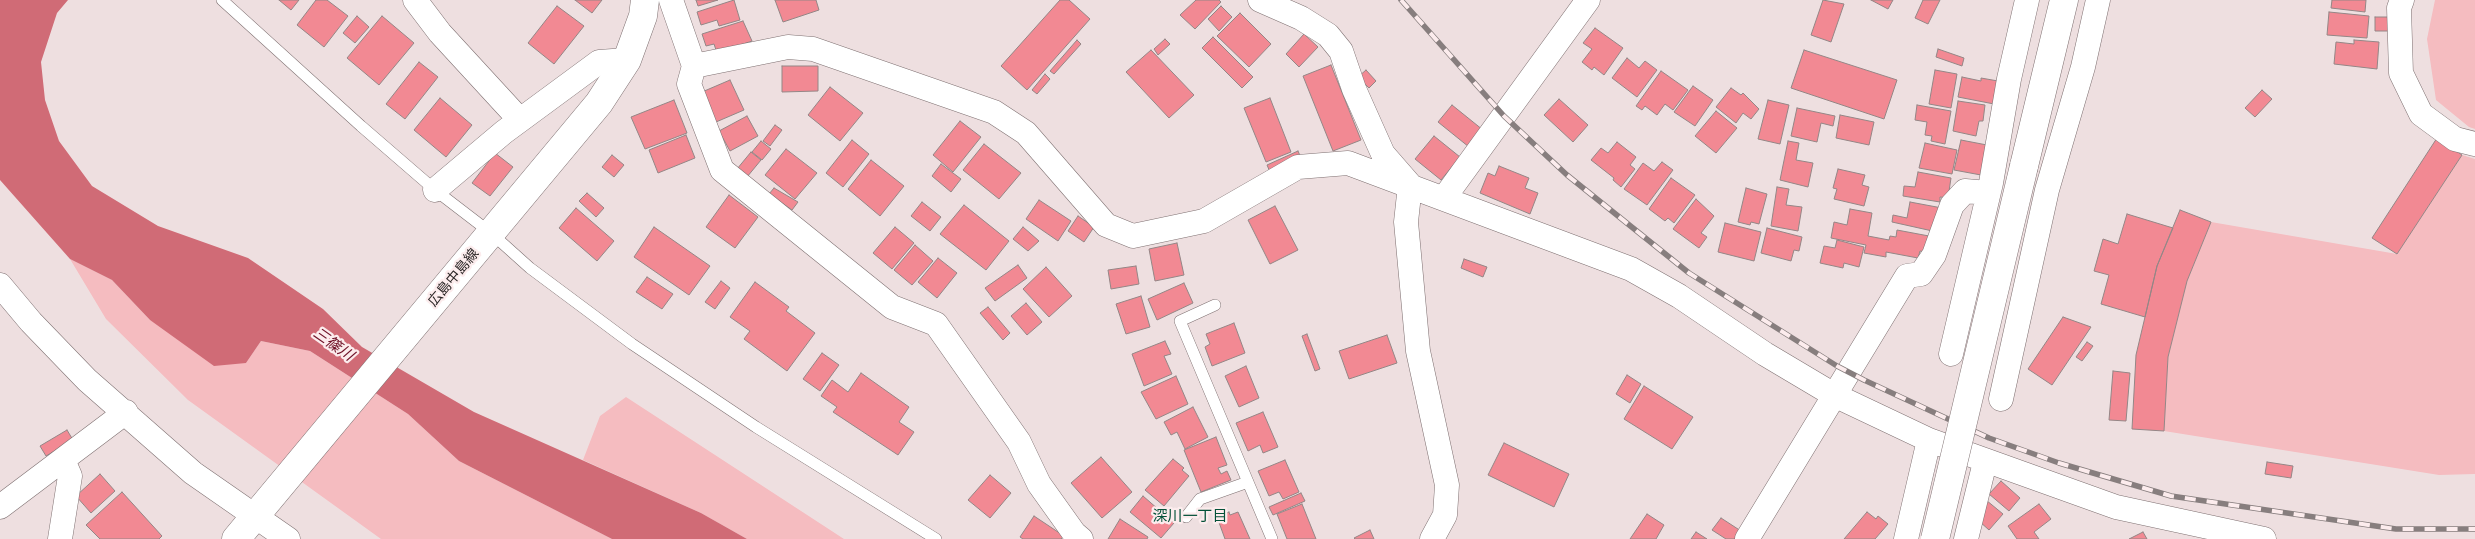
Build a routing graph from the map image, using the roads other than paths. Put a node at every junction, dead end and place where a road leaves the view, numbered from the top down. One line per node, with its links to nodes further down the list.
1 (222, 0): 16 (lane)
2 (414, 0): 13 (street)
3 (645, 0): 11 (main road, 広島中島線)
4 (671, 0): 12 (street)
5 (1260, 0): 15 (street)
6 (1588, 0): 18 (street)
7 (2027, 0): 17 (street)
8 (2064, 0): 44 (main road, bridge)
9 (2098, 0): 24 (street)
10 (2402, 0): 14 (street)
11 (626, 60): 13 (street); 19 (main road, 広島中島線)
12 (694, 66): 15 (street); 39 (street)
13 (520, 120): 16 (street)
14 (2475, 144)
15 (1410, 185): 18 (street); 41 (street)
16 (435, 190): 19 (lane)
17 (1988, 193): 22 (street); 23 (street)
18 (1444, 198): 23 (street)
19 (486, 239): 31 (main road, 広島中島線); 38 (lane)
20 (0, 285): 25 (street)
21 (1215, 305): 29 (lane)
22 (1951, 354)
23 (1834, 395): 26 (street); 42 (street)
24 (2001, 399)
25 (126, 412): 27 (street); 31 (street)
26 (1928, 440): 28 (street); 43 (street)
27 (63, 460): 30 (street); 34 (street)
28 (1985, 462): 33 (street); 45 (street)
29 (1248, 482): 32 (lane); 40 (lane)
30 (0, 507)
31 (260, 511): 35 (main road, 広島中島線); 36 (street); 37 (street)
32 (1186, 517)
33 (2228, 535): 46 (street)
34 (60, 539)
35 (236, 539)
36 (273, 539)
37 (288, 539)
38 (936, 539)
39 (1080, 539)
40 (1272, 539)
41 (1432, 539)
42 (1747, 539)
43 (1906, 539)
44 (1935, 539)
45 (1966, 539)
46 (2264, 539)

